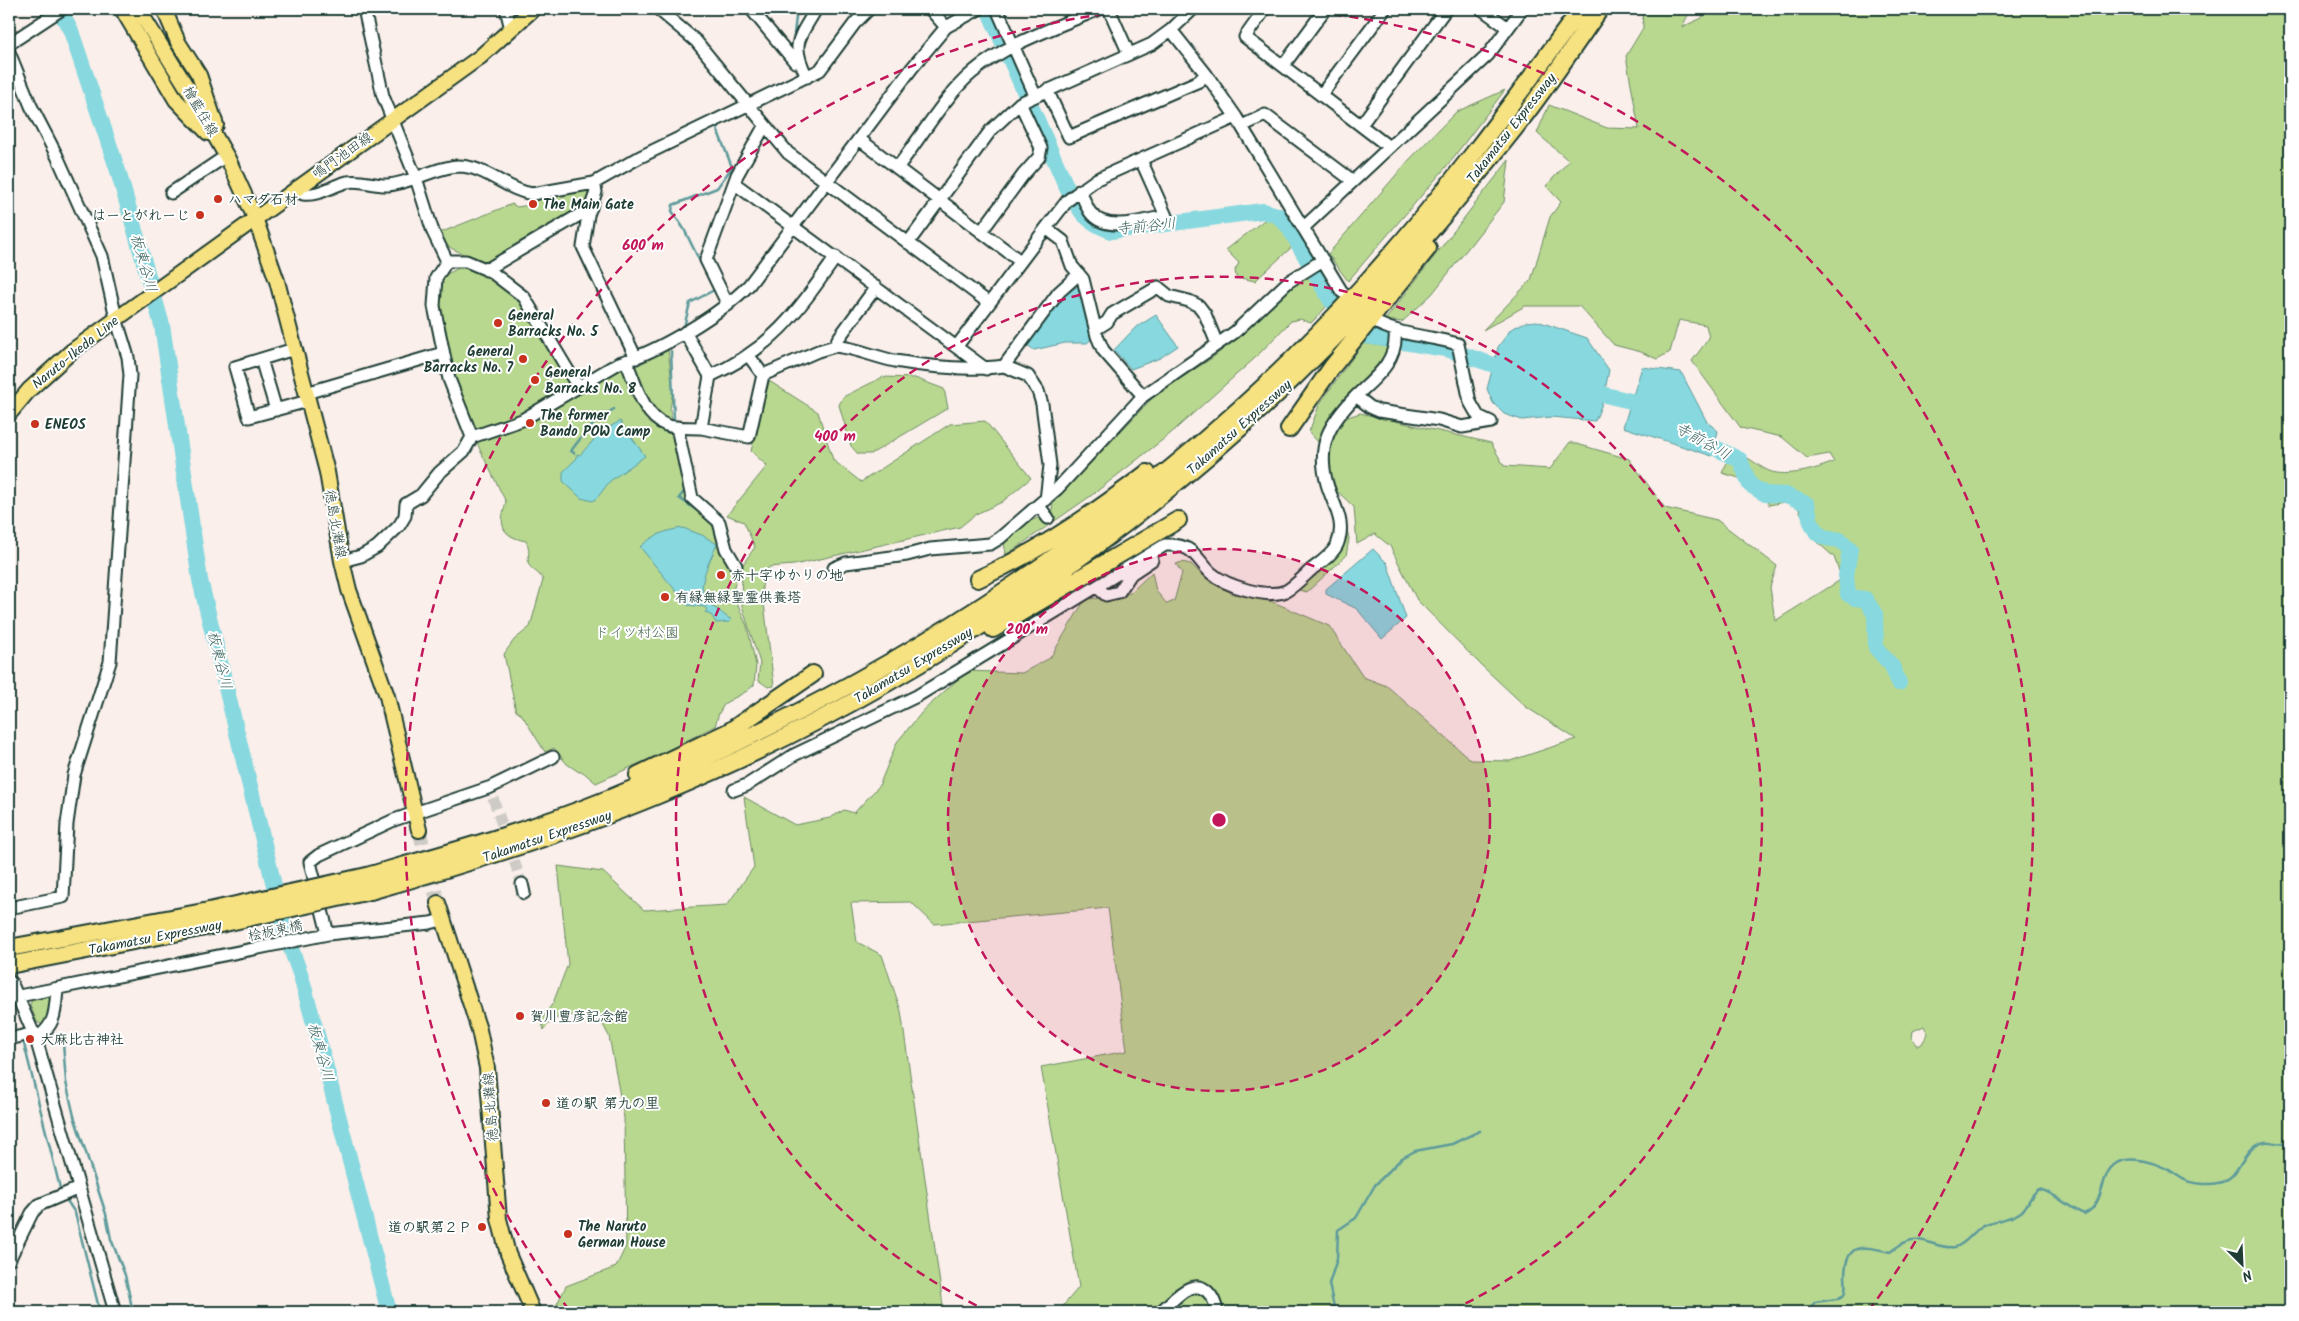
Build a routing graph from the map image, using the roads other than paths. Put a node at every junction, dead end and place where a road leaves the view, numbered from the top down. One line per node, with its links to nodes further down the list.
1 (62, 9): 30 (street)
2 (122, 9): 48 (main road)
3 (138, 9): 48 (main road, 檜藍住線)
4 (164, 9): 48 (main road)
5 (364, 9): 41 (street)
6 (506, 9): 28 (street)
7 (533, 9): 28 (main road, 鳴門池田線)
8 (658, 9): 40 (street)
9 (751, 9): 33 (street)
10 (816, 9): 33 (street)
11 (869, 9): 36 (street)
12 (930, 9): 26 (street)
13 (979, 9): 26 (street)
14 (997, 9): 31 (street)
15 (1100, 9): 31 (street)
16 (1109, 9): 32 (street)
17 (1193, 9): 29 (street)
18 (1265, 9): 34 (street)
19 (1325, 9): 34 (street)
20 (1385, 9): 38 (street)
21 (1446, 9): 43 (street)
22 (1482, 9): 27 (street)
23 (1522, 9): 27 (street)
24 (1581, 9): 100 (highway, Takamatsu Expressway)
25 (1600, 9): 44 (highway, Takamatsu Expressway)
26 (946, 27): 46 (street)
27 (1508, 28): 47 (street)
28 (511, 29): 41 (main road, 鳴門池田線)
29 (1171, 30): 32 (street); 35 (street)
30 (10, 46): 77 (street)
31 (1009, 49): 39 (street); 50 (street)
32 (1129, 54): 37 (street)
33 (800, 63): 36 (street)
34 (1283, 66): 38 (street)
35 (1206, 74): 37 (street); 42 (street)
36 (807, 77): 40 (street)
37 (1047, 90): 39 (street)
38 (1321, 95): 43 (street)
39 (1028, 99): 59 (street); 65 (street)
40 (748, 106): 45 (street); 53 (street)
41 (394, 119): 51 (street); 56 (main road, 鳴門池田線)
42 (1239, 121): 49 (street); 52 (street); 64 (street)
43 (1361, 125): 47 (street)
44 (1516, 126): 103 (highway); 115 (highway, Takamatsu Expressway)
45 (766, 127): 54 (street); 55 (street)
46 (859, 139): 50 (street); 55 (street)
47 (1390, 147): 52 (street)
48 (224, 151): 57 (street); 61 (main road, 檜藍住線)
49 (1141, 160): 58 (street); 58 (street)
50 (897, 168): 59 (street)
51 (416, 178): 53 (street); 56 (street); 68 (street)
52 (1353, 181): 64 (street)
53 (594, 182): 60 (street)
54 (734, 183): 62 (street); 76 (street)
55 (825, 183): 62 (street); 66 (street)
56 (296, 187): 61 (main road, 鳴門池田線)
57 (171, 193)
58 (1074, 195): 63 (street)
59 (940, 201): 65 (street); 66 (street)
60 (591, 208): 71 (street); 89 (street)
61 (255, 218): 77 (main road, 鳴門池田線); 85 (main road, 徳島北灘線)
62 (793, 226): 67 (street); 76 (street)
63 (1046, 228): 69 (street); 72 (street)
64 (1303, 228): 70 (street)
65 (981, 232): 69 (street)
66 (908, 243): 75 (street)
67 (836, 257): 73 (street); 87 (street)
68 (447, 261): 71 (street); 86 (street)
69 (1020, 262): 75 (street)
70 (1315, 264): 74 (street); 82 (street)
71 (486, 270): 94 (street)
72 (1079, 274): 79 (street); 90 (street)
73 (876, 286): 83 (street); 84 (street)
74 (1342, 292)
75 (989, 303): 84 (street)
76 (728, 305): 80 (street)
77 (120, 316): 99 (main road, Naruto-Ikeda Line); 123 (street)
78 (1379, 324): 81 (street)
79 (1096, 329): 82 (street); 95 (street)
80 (684, 332): 89 (street); 93 (street)
81 (1395, 337): 96 (street); 96 (street)
82 (1217, 344): 95 (street)
83 (835, 346): 91 (street); 92 (street)
84 (957, 346): 91 (street)
85 (294, 349): 88 (street); 97 (main road, 徳島北灘線)
86 (443, 353): 97 (street); 104 (street)
87 (748, 356): 92 (street); 93 (street)
88 (261, 359): 98 (street); 98 (street)
89 (631, 359): 94 (street); 101 (street)
90 (1004, 366): 91 (street); 105 (street)
91 (986, 369)
92 (763, 375): 102 (street)
93 (710, 376): 102 (street)
94 (578, 387): 104 (street)
95 (1143, 396): 105 (street)
96 (1356, 396): 108 (street)
97 (307, 397): 98 (street); 109 (main road, 徳島北灘線)
98 (276, 410)
99 (9, 414)
100 (1228, 418): 112 (highway); 120 (highway, Takamatsu Expressway)
101 (677, 427): 102 (street); 110 (street)
102 (701, 428)
103 (1289, 429)
104 (472, 438): 109 (street)
105 (1042, 503): 106 (street); 111 (street)
106 (1048, 518)
107 (1178, 520): 115 (highway)
108 (1174, 545): 113 (street); 117 (street)
109 (342, 561): 118 (main road, 徳島北灘線)
110 (736, 566)
111 (834, 568)
112 (978, 579)
113 (1100, 589)
114 (813, 674): 120 (highway)
115 (888, 681): 121 (highway, Takamatsu Expressway)
116 (553, 756): 118 (street)
117 (734, 790)
118 (416, 813): 119 (main road, 徳島北灘線); 126 (street)
119 (419, 830)
120 (497, 839): 121 (highway, Takamatsu Expressway)
121 (368, 884): 124 (highway, Takamatsu Expressway, bridge)
122 (438, 902): 125 (main road, 徳島北灘線)
123 (9, 908)
124 (210, 918): 127 (highway, Takamatsu Expressway); 128 (highway, Takamatsu Expressway)
125 (442, 920): 126 (street, 桧板東橋); 137 (main road, 徳島北灘線)
126 (326, 934): 130 (street, 桧板東橋)
127 (9, 948)
128 (9, 965)
129 (11, 982): 131 (street)
130 (57, 989): 131 (street, 桧板東橋); 132 (street)
131 (14, 998): 132 (street)
132 (36, 1036): 133 (street); 134 (street)
133 (9, 1039)
134 (79, 1188): 135 (street); 136 (street)
135 (9, 1260)
136 (114, 1312)
137 (533, 1312)
138 (1160, 1312): 139 (street)
139 (1217, 1312)

